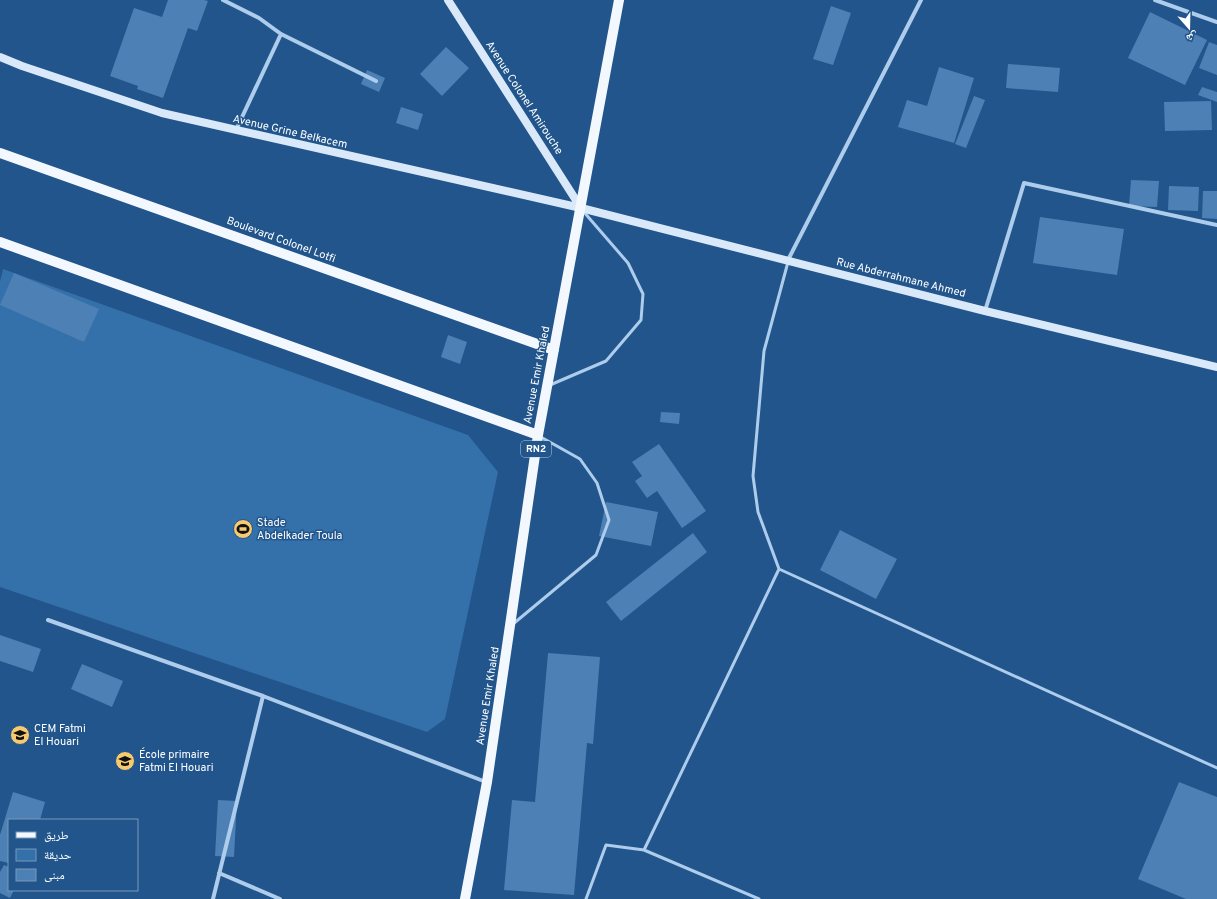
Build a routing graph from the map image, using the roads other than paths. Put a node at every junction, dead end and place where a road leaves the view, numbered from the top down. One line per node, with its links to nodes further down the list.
1 (223, 0): 7 (street)
2 (448, 0): 12 (main road, Avenue Colonel Amirouche)
3 (619, 0): 12 (main road, Avenue Emir Khaled / RN2)
4 (921, 0): 15 (street)
5 (1154, 0): 6 (street)
6 (1217, 22)
7 (281, 34): 9 (street); 10 (street)
8 (0, 57): 10 (main road, Avenue Grine Belkacem)
9 (376, 81)
10 (235, 131): 12 (main road, Avenue Grine Belkacem)
11 (0, 153): 17 (main road, Boulevard Colonel Lotfi)
12 (581, 208): 15 (main road, Rue Abderrahmane Ahmed); 17 (main road, Avenue Emir Khaled / RN2); 19 (lane)
13 (1217, 225): 16 (street)
14 (0, 242): 20 (main road)
15 (788, 260): 16 (main road, Rue Abderrahmane Ahmed); 21 (lane)
16 (984, 311): 18 (main road, Rue Abderrahmane Ahmed)
17 (554, 350): 19 (main road, Avenue Emir Khaled / RN2)
18 (1217, 367)
19 (546, 387): 20 (main road, Avenue Emir Khaled / RN2)
20 (538, 435): 23 (main road, Avenue Emir Khaled / RN2); 23 (lane)
21 (778, 569): 25 (lane); 27 (lane)
22 (48, 620): 24 (street)
23 (510, 626): 26 (main road, Avenue Emir Khaled / RN2)
24 (263, 696): 26 (street); 28 (street)
25 (1217, 768)
26 (487, 782): 31 (main road, Avenue Emir Khaled / RN2)
27 (644, 850): 32 (lane); 33 (lane)
28 (219, 873): 29 (street); 30 (street)
29 (213, 899)
30 (280, 899)
31 (465, 899)
32 (586, 899)
33 (759, 899)

